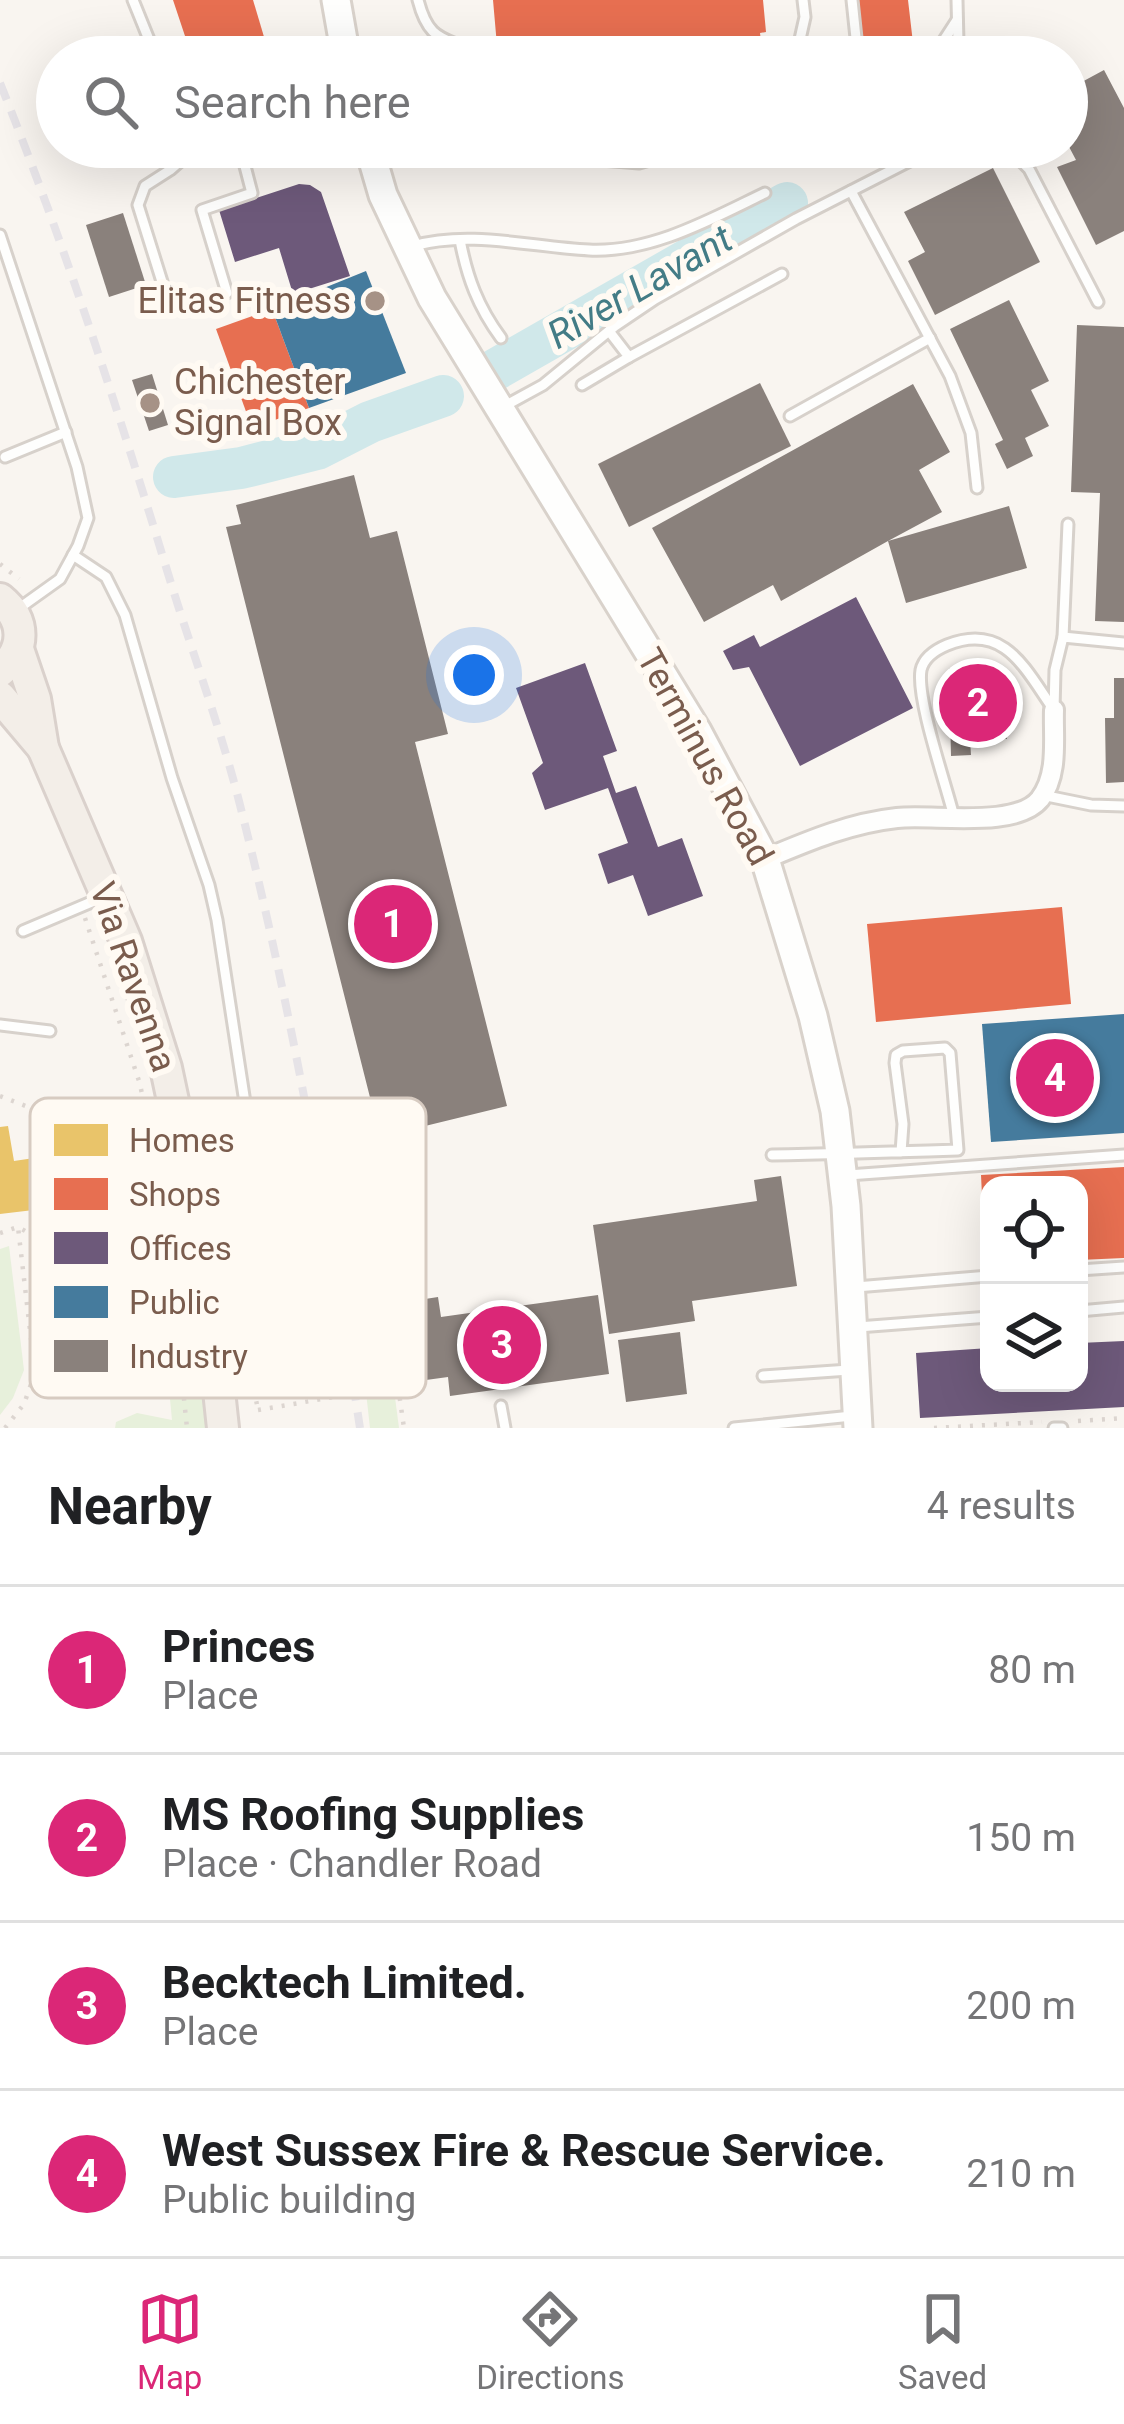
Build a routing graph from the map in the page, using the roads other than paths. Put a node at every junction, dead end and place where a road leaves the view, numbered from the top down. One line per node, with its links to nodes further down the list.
1 (133, 0): 8 (lane)
2 (336, 0): 9 (street)
3 (418, 0): 10 (lane)
4 (803, 0): 11 (lane)
5 (852, 0): 12 (lane)
6 (957, 0): 7 (lane)
7 (957, 20): 13 (lane); 14 (lane)
8 (148, 36)
9 (342, 36)
10 (436, 36)
11 (801, 36)
12 (856, 36)
13 (947, 36)
14 (958, 36)
15 (172, 168): 28 (lane)
16 (245, 168): 26 (lane)
17 (375, 168): 24 (street, Terminus Road)
18 (896, 168): 20 (lane)
19 (1027, 168): 27 (lane)
20 (851, 191): 29 (lane); 31 (lane)
21 (765, 193): 23 (lane)
22 (0, 235): 36 (lane)
23 (460, 240): 24 (lane); 30 (lane)
24 (408, 247): 34 (street, Terminus Road)
25 (782, 274): 32 (lane)
26 (227, 293)
27 (1097, 302)
28 (169, 304)
29 (609, 331): 32 (lane); 34 (lane)
30 (501, 338)
31 (930, 338): 35 (lane); 38 (lane)
32 (629, 356): 33 (lane)
33 (581, 385)
34 (501, 408): 51 (street, Terminus Road)
35 (790, 416)
36 (66, 432): 37 (lane); 40 (lane)
37 (5, 457)
38 (977, 488)
39 (1068, 524): 42 (lane)
40 (73, 556): 41 (lane); 57 (lane)
41 (7, 605): 44 (main road, Via Ravenna)
42 (1063, 637): 43 (lane); 46 (lane)
43 (1124, 643)
44 (9, 660): 47 (main road, Via Ravenna)
45 (0, 697): 47 (main road, Via Ravenna)
46 (1054, 710): 48 (street); 50 (lane)
47 (43, 748): 52 (main road, Via Ravenna)
48 (1042, 795): 49 (lane); 50 (street)
49 (1124, 806)
50 (954, 817): 51 (street)
51 (765, 859): 61 (street, Terminus Road)
52 (95, 901): 53 (lane); 56 (main road, Via Ravenna)
53 (22, 931)
54 (0, 1025): 55 (lane)
55 (50, 1031)
56 (173, 1098)
57 (244, 1098)
58 (901, 1152): 58 (lane); 61 (lane)
59 (772, 1155): 61 (lane)
60 (1124, 1155): 61 (lane)
61 (842, 1165): 65 (street, Terminus Road)
62 (1124, 1267): 63 (lane)
63 (1088, 1269)
64 (980, 1277): 65 (lane)
65 (850, 1288): 69 (street, Terminus Road)
66 (1124, 1307): 67 (lane)
67 (1088, 1310)
68 (980, 1318): 69 (lane)
69 (853, 1327): 70 (street, Terminus Road)
70 (855, 1369): 71 (lane); 74 (street, Terminus Road)
71 (764, 1376)
72 (220, 1398): 75 (main road, Via Ravenna)
73 (501, 1406): 76 (lane)
74 (858, 1422): 77 (lane)
75 (223, 1428)
76 (505, 1428)
77 (734, 1428)

